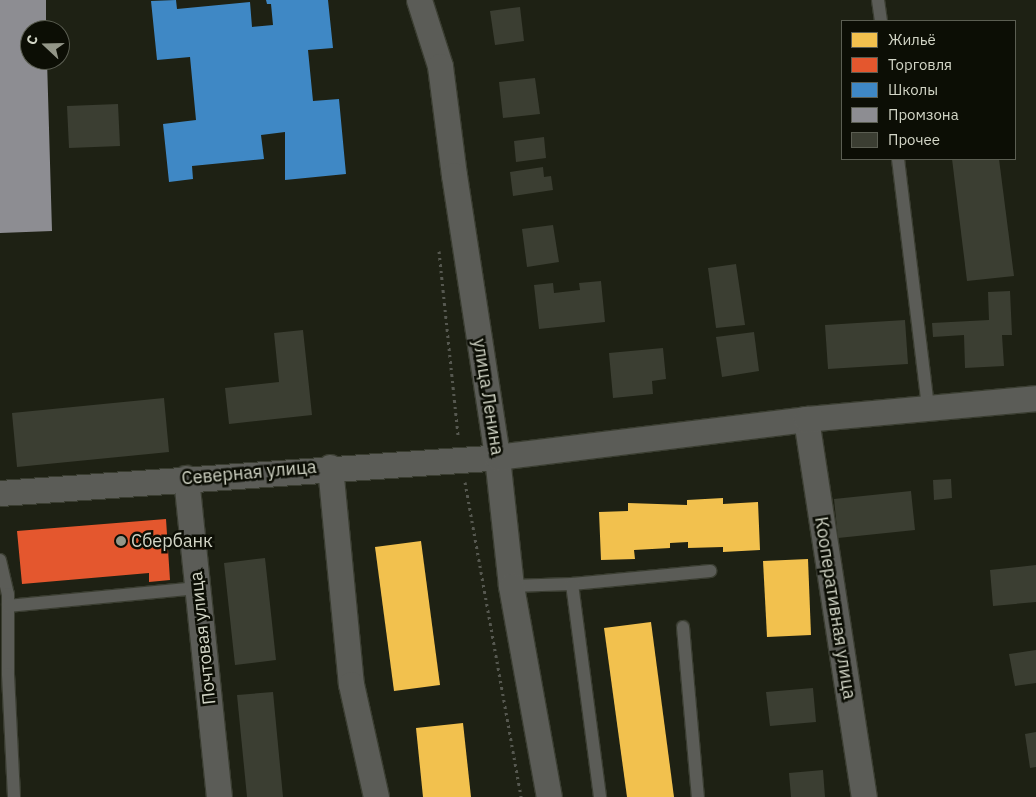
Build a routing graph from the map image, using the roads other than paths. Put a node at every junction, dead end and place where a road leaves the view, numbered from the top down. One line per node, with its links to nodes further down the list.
1 (419, 0): 8 (street, улица Ленина)
2 (878, 0): 3 (lane)
3 (881, 20)
4 (898, 160): 6 (lane)
5 (1036, 398): 6 (street, Северная улица)
6 (928, 408): 7 (street, Северная улица)
7 (806, 419): 8 (street, Северная улица); 25 (street, Кооперативная улица)
8 (498, 457): 9 (street, Северная улица); 15 (street, улица Ленина)
9 (330, 467): 10 (street, Северная улица); 21 (street)
10 (186, 478): 11 (street, Северная улица); 16 (street, Почтовая улица)
11 (0, 493)
12 (0, 560): 17 (lane)
13 (710, 571): 14 (lane)
14 (572, 584): 15 (lane); 23 (lane)
15 (511, 586): 22 (street, улица Ленина)
16 (197, 588): 17 (lane); 20 (street, Почтовая улица)
17 (8, 606): 19 (lane)
18 (683, 627): 24 (lane)
19 (14, 797)
20 (219, 797)
21 (376, 797)
22 (549, 797)
23 (600, 797)
24 (698, 797)
25 (864, 797)

